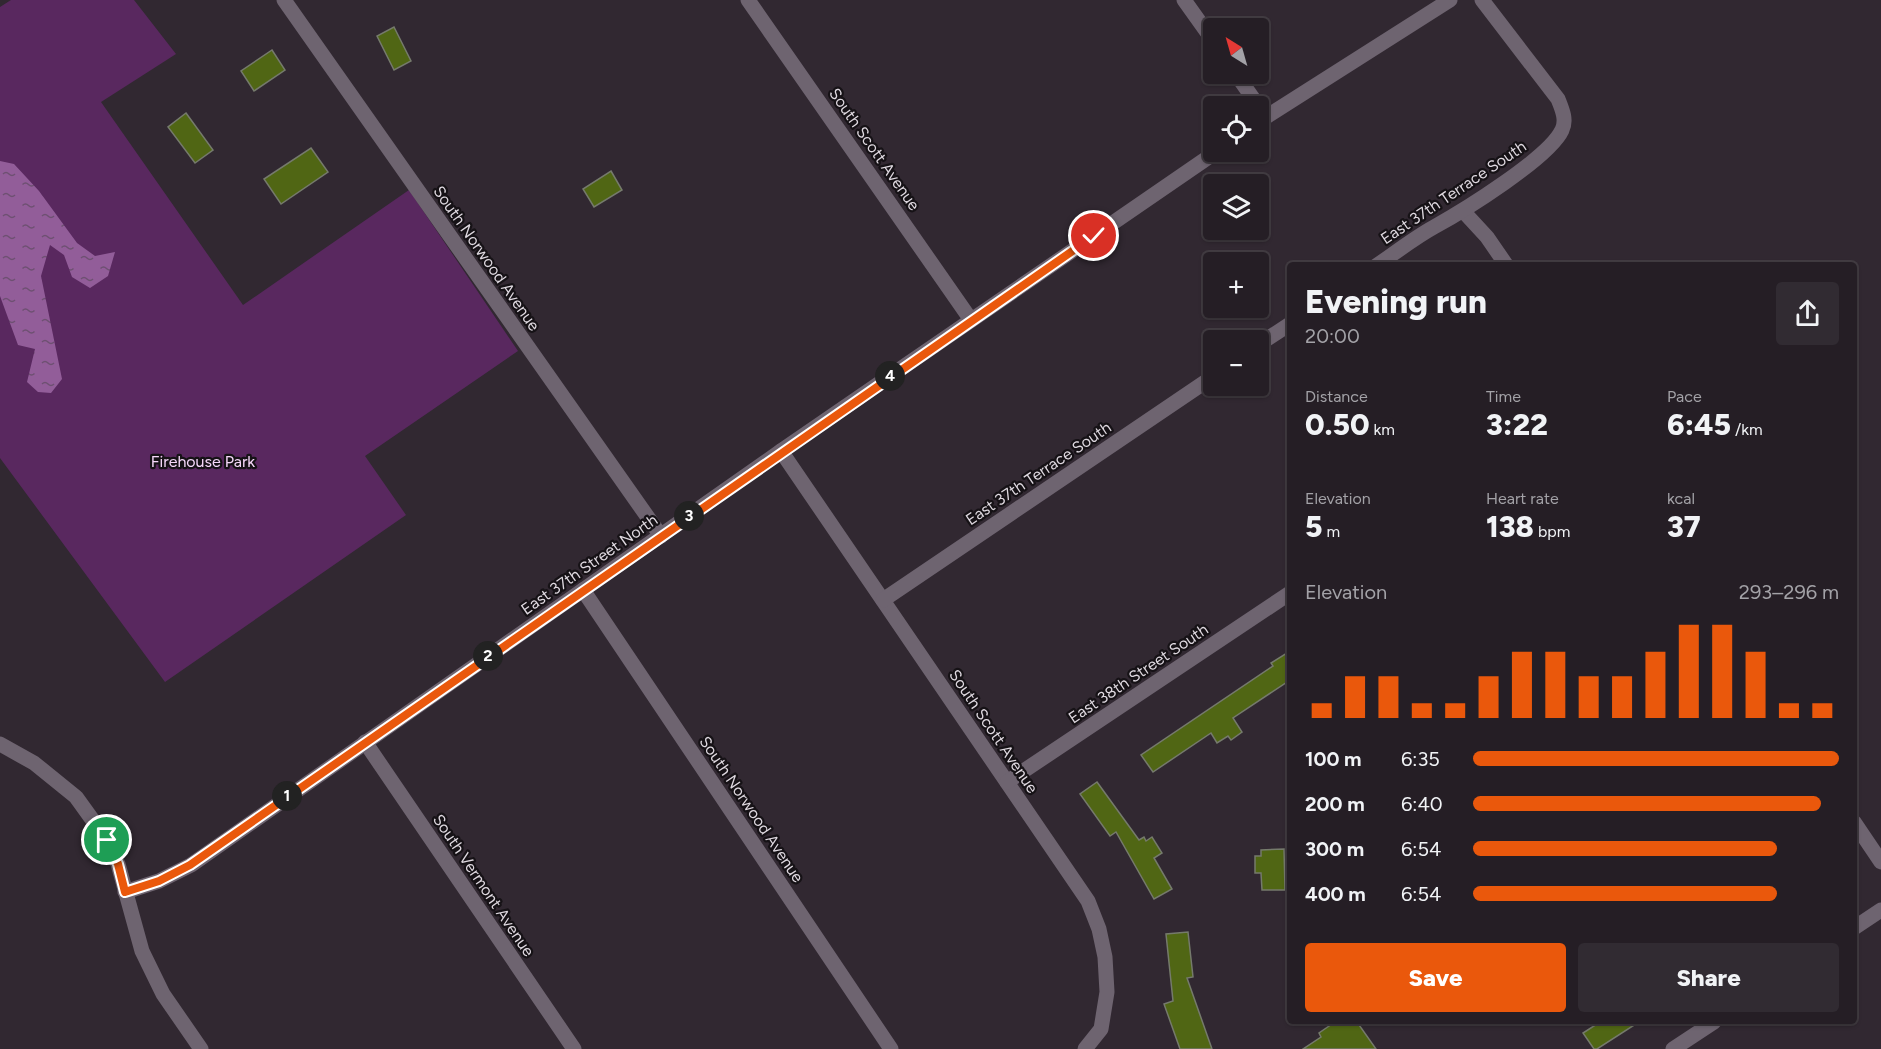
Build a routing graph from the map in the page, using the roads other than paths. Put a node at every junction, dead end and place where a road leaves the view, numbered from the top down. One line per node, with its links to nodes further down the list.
1 (284, 0): 17 (street, South Norwood Avenue)
2 (748, 0): 12 (street, South Scott Avenue)
3 (1184, 0): 6 (street)
4 (1450, 0): 7 (street)
5 (1482, 0): 9 (street, East 37th Terrace South)
6 (1203, 27)
7 (1269, 116)
8 (1203, 161): 12 (street, East 37th Street North)
9 (1462, 211): 10 (street, East 37th Terrace South); 11 (street)
10 (1382, 262)
11 (1504, 262)
12 (971, 320): 16 (street, East 37th Street North)
13 (1287, 326): 14 (street)
14 (1269, 338)
15 (1203, 383): 20 (street, East 37th Terrace South)
16 (781, 452): 17 (street, East 37th Street North); 20 (street, South Scott Avenue)
17 (661, 536): 18 (street, East 37th Street North)
18 (583, 590): 21 (street, East 37th Street North); 32 (street, South Norwood Avenue)
19 (1287, 595): 23 (street, East 38th Street South)
20 (883, 600): 23 (street, South Scott Avenue)
21 (365, 742): 26 (street, East 37th Street North); 31 (street, South Vermont Avenue)
22 (0, 744): 26 (street)
23 (1007, 782): 33 (street, South Scott Avenue)
24 (1857, 826): 25 (street)
25 (1881, 862)
26 (125, 892): 30 (street)
27 (1881, 910): 28 (street)
28 (1857, 926)
29 (1711, 1024): 34 (street)
30 (201, 1049)
31 (574, 1049)
32 (891, 1049)
33 (1085, 1049)
34 (1673, 1049)

